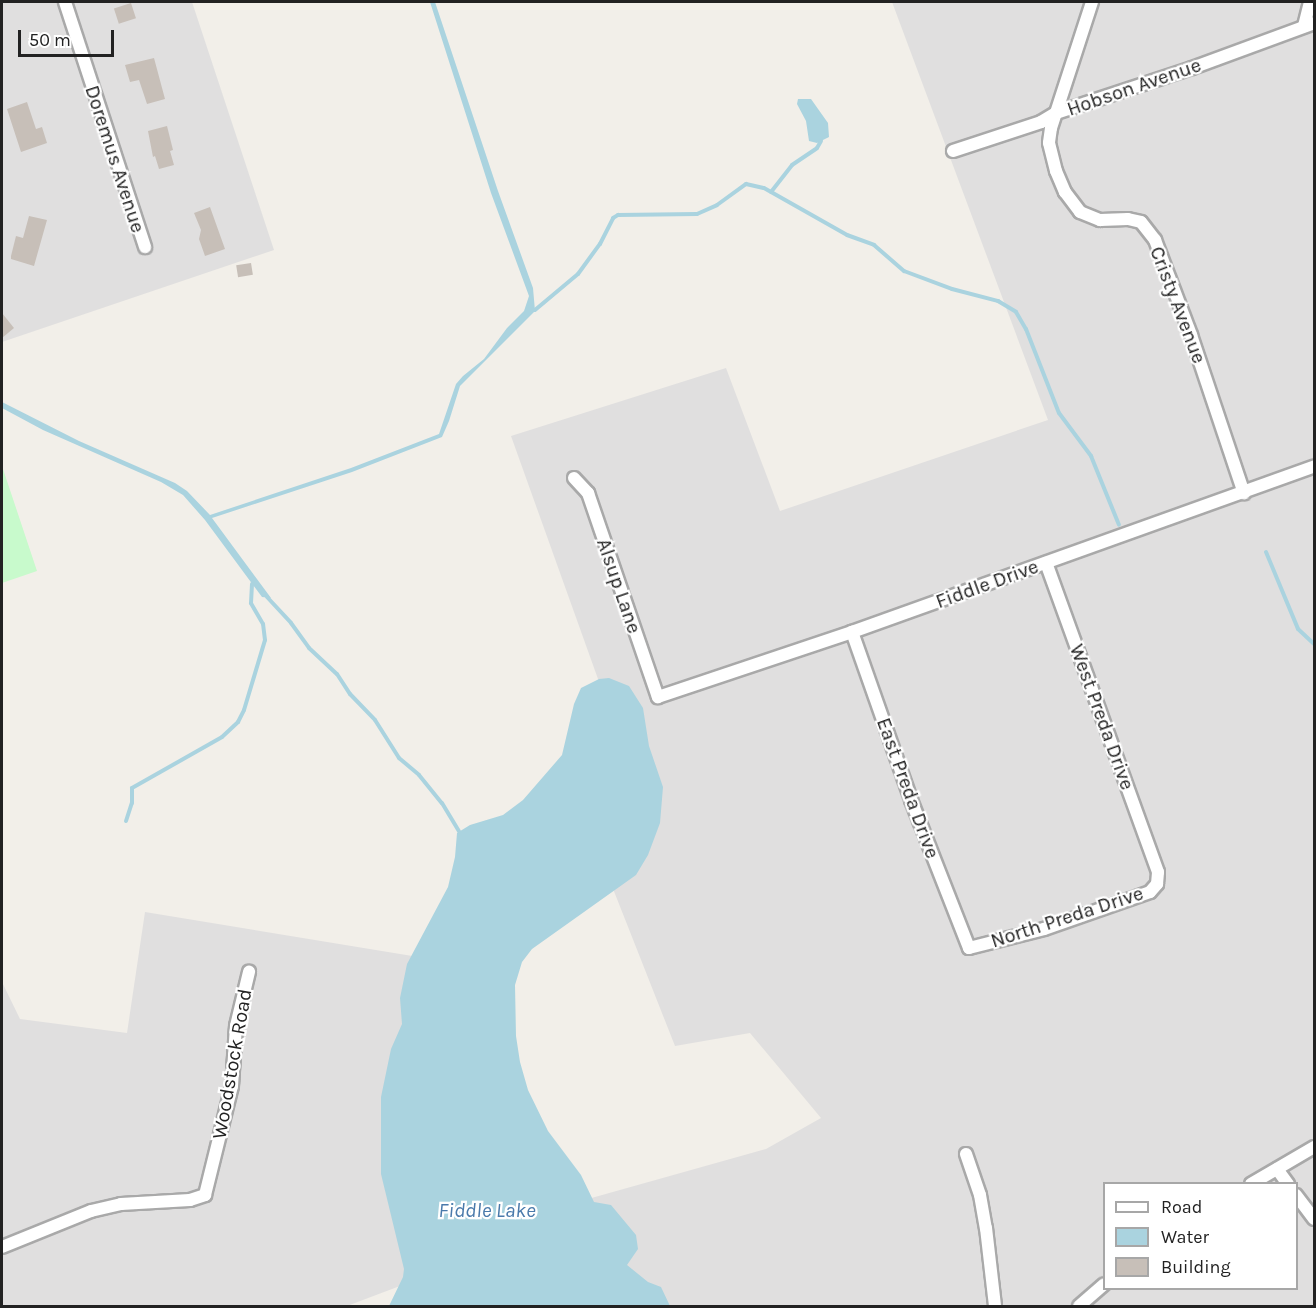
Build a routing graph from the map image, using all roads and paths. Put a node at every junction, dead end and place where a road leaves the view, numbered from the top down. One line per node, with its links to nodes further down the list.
1 (65, 2): 7 (street, Doremus Avenue)
2 (1092, 2): 5 (street, Cristy Avenue)
3 (1310, 2): 4 (street)
4 (1309, 25): 5 (street, Hobson Avenue)
5 (1056, 114): 6 (street, Hobson Avenue); 10 (street, Cristy Avenue)
6 (953, 151)
7 (145, 247)
8 (1314, 467): 10 (street, Fiddle Drive)
9 (574, 478): 13 (street, Alsup Lane)
10 (1244, 492): 11 (street, Fiddle Drive)
11 (1046, 563): 12 (street, Fiddle Drive); 14 (street, West Preda Drive)
12 (852, 632): 13 (street, Fiddle Drive); 15 (street, East Preda Drive)
13 (658, 697)
14 (1158, 872): 15 (street, North Preda Drive)
15 (966, 943)
16 (249, 972): 24 (street, Woodstock Road)
17 (1314, 1147): 19 (street)
18 (966, 1154): 26 (street)
19 (1277, 1168): 20 (street); 21 (street)
20 (1254, 1182)
21 (1287, 1182)
22 (1298, 1198): 23 (street)
23 (1314, 1219)
24 (2, 1247)
25 (1103, 1285): 27 (street)
26 (995, 1306)
27 (1079, 1306)

